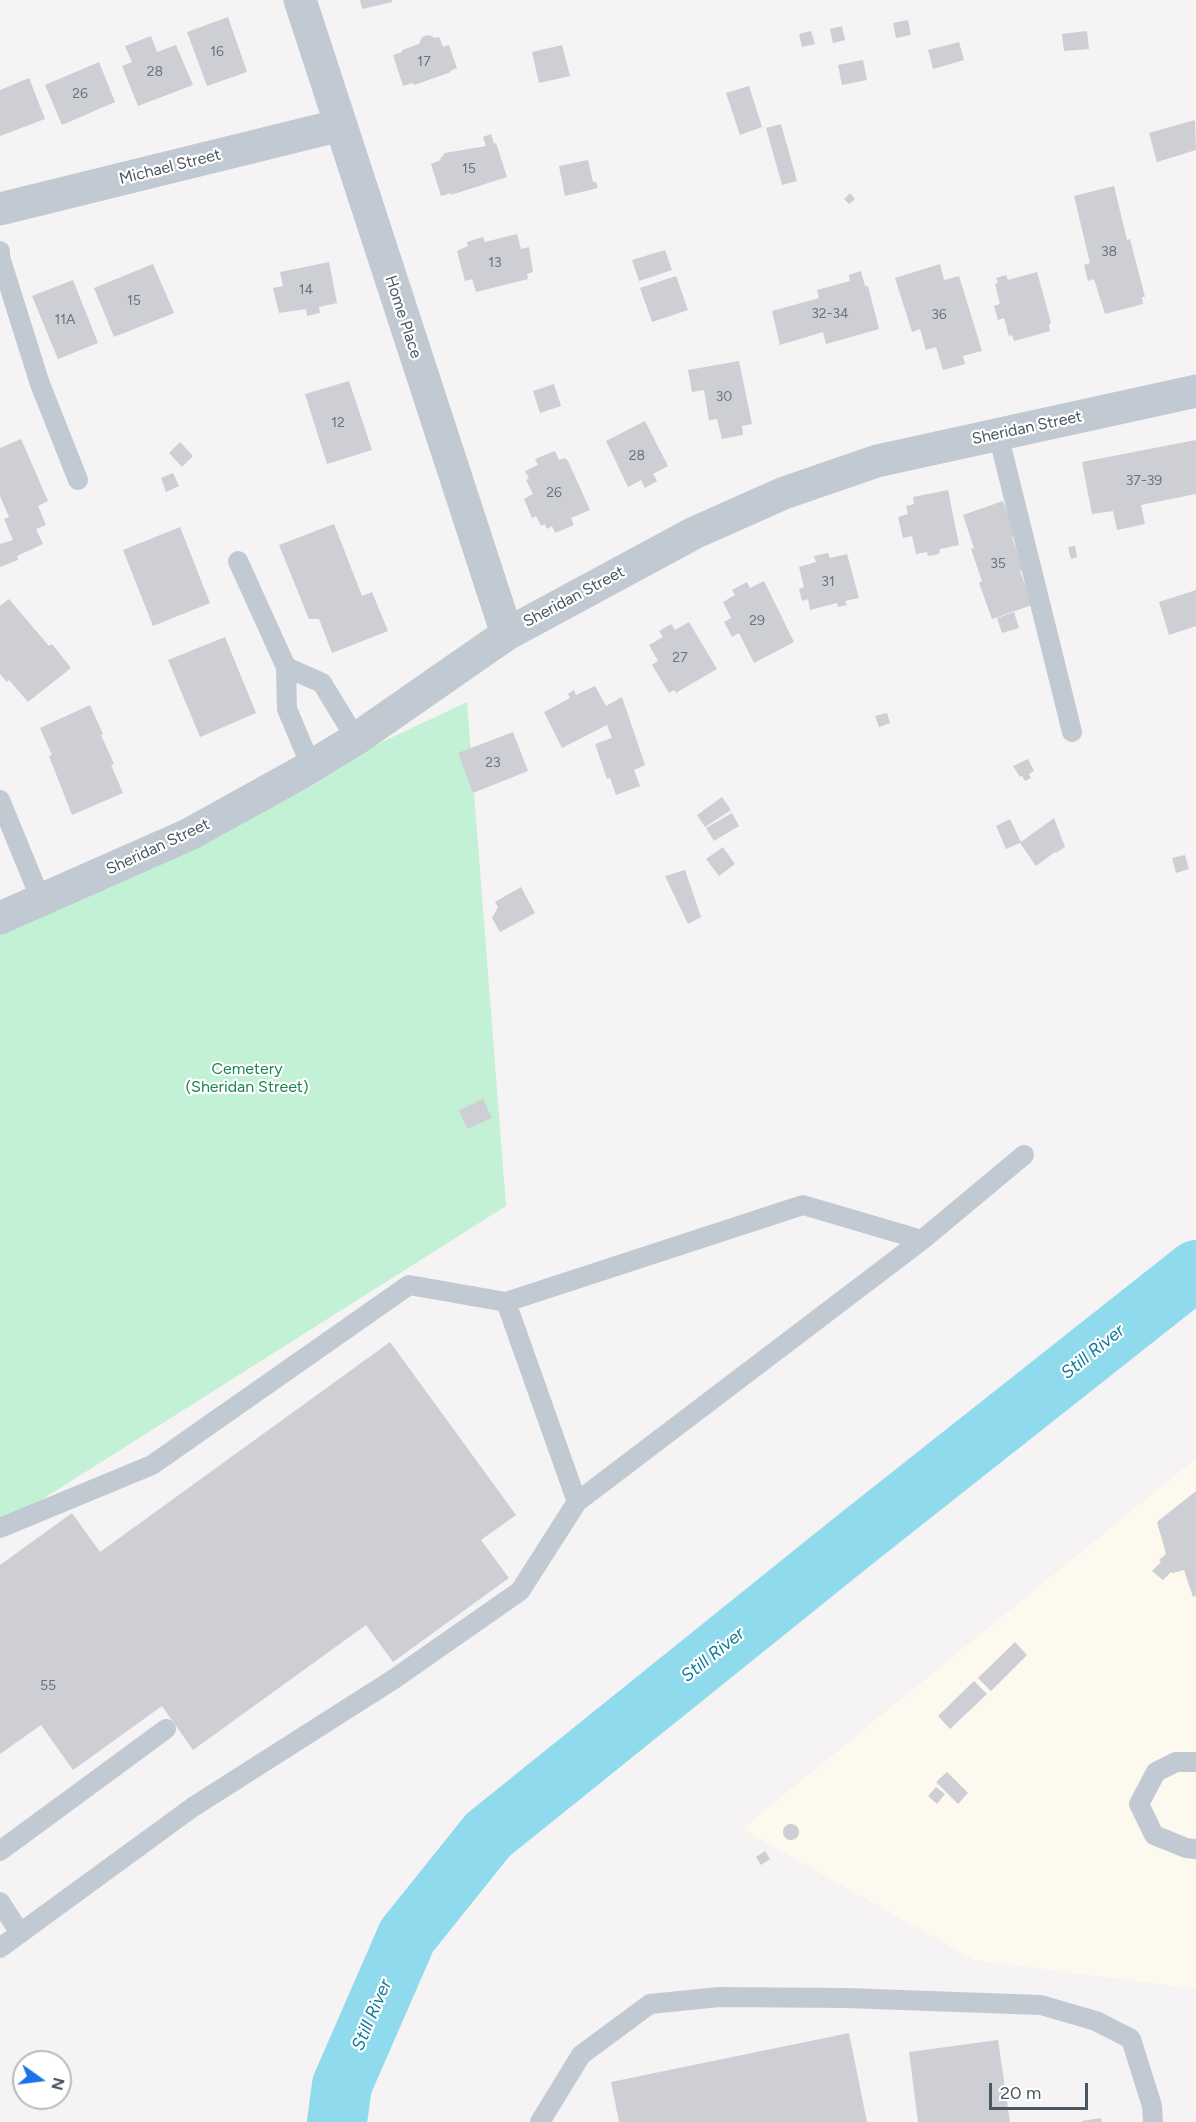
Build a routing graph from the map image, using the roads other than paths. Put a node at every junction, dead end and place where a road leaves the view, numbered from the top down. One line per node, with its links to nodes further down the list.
1 (300, 0): 2 (street, Home Place)
2 (341, 125): 3 (street, Michael Street); 9 (street, Home Place)
3 (0, 208)
4 (0, 251): 7 (lane)
5 (1196, 391): 6 (street, Sheridan Street)
6 (998, 434): 9 (street, Sheridan Street); 11 (lane)
7 (78, 480)
8 (238, 561): 10 (lane)
9 (507, 634): 12 (street, Sheridan Street)
10 (286, 667): 12 (lane); 13 (lane)
11 (1072, 732)
12 (356, 739): 13 (street, Sheridan Street)
13 (311, 766): 15 (street, Sheridan Street)
14 (0, 800): 15 (lane)
15 (41, 900): 16 (street, Sheridan Street)
16 (0, 918)
17 (1024, 1155): 18 (lane)
18 (921, 1240): 19 (lane); 20 (lane)
19 (506, 1302): 20 (lane); 21 (lane)
20 (577, 1502): 27 (lane)
21 (0, 1528)
22 (165, 1730): 25 (lane)
23 (1196, 1762): 24 (lane)
24 (1196, 1849)
25 (0, 1851)
26 (0, 1902): 27 (lane)
27 (20, 1933): 28 (lane)
28 (0, 1948)
29 (540, 2122): 30 (lane)
30 (1153, 2122)

